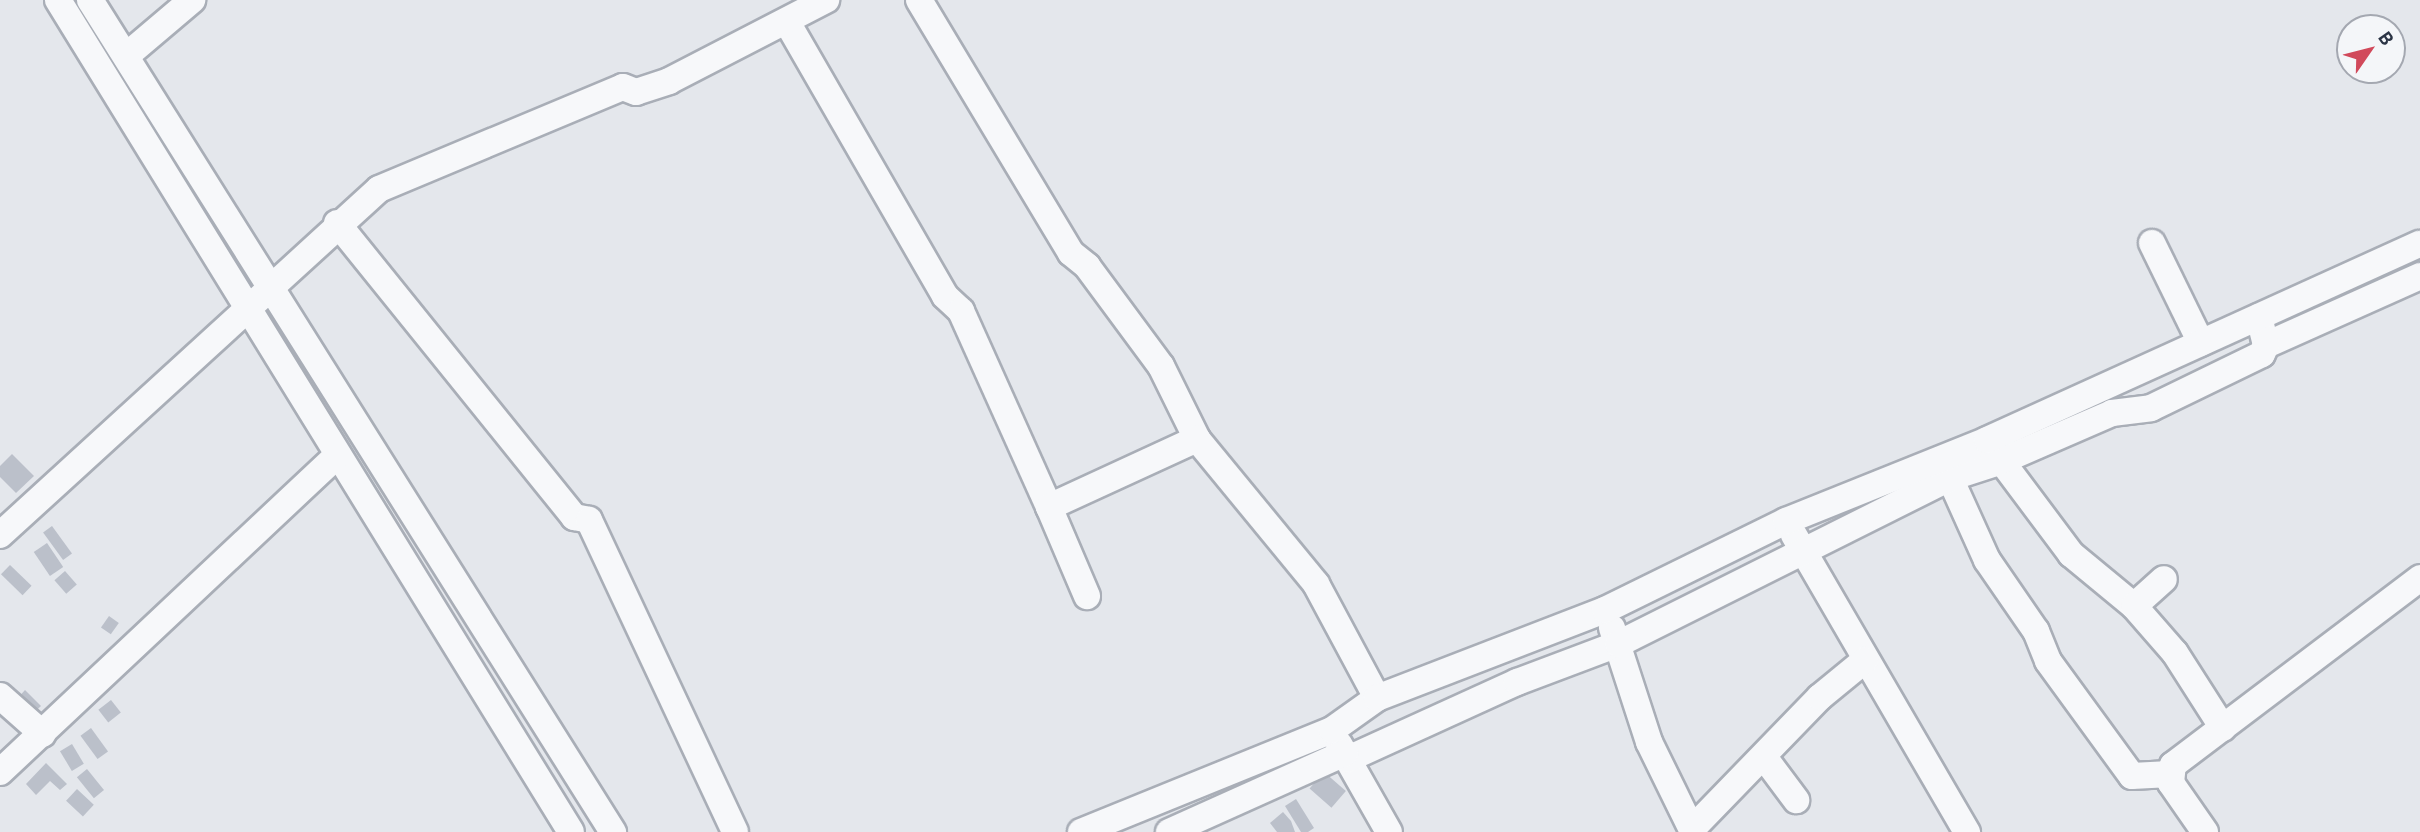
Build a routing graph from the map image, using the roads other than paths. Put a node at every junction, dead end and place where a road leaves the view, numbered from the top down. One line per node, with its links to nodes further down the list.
1 (58, 0): 13 (street)
2 (90, 0): 7 (street)
3 (192, 0): 7 (street)
4 (826, 0): 6 (street)
5 (919, 0): 20 (street)
6 (787, 22): 8 (street); 24 (street)
7 (126, 56): 12 (street)
8 (337, 223): 12 (street); 48 (street)
9 (2152, 243): 16 (street)
10 (2420, 244): 14 (street)
11 (2420, 276): 15 (street)
12 (272, 287): 13 (street); 22 (street)
13 (248, 311): 22 (street); 26 (street)
14 (2259, 317): 15 (street); 16 (street)
15 (2266, 345): 17 (street)
16 (2190, 348): 17 (street); 18 (street)
17 (2195, 386): 19 (street)
18 (2097, 390): 19 (street); 21 (street)
19 (2107, 415): 21 (street)
20 (1197, 439): 24 (street); 36 (street)
21 (1993, 451): 23 (street); 25 (street); 31 (street)
22 (352, 456): 39 (street); 46 (street); 47 (street)
23 (1950, 478): 27 (street); 43 (street)
24 (1049, 507): 30 (street)
25 (1786, 522): 27 (street); 32 (street)
26 (0, 535)
27 (1802, 548): 33 (street); 34 (street)
28 (2420, 578): 37 (street)
29 (2164, 579): 31 (street)
30 (1087, 596)
31 (2134, 606): 37 (street)
32 (1605, 610): 33 (street); 36 (street)
33 (1618, 644): 40 (street); 45 (street)
34 (1865, 660): 41 (street); 52 (street)
35 (0, 696): 39 (street)
36 (1377, 698): 38 (street)
37 (2223, 728): 43 (street)
38 (1332, 730): 40 (street); 49 (street)
39 (43, 734): 42 (street)
40 (1346, 756): 50 (street); 51 (street)
41 (1764, 757): 44 (street); 45 (street)
42 (0, 772)
43 (2170, 774): 53 (street)
44 (1796, 800)
45 (1693, 830)
46 (571, 832)
47 (613, 832)
48 (735, 832)
49 (1080, 832)
50 (1169, 832)
51 (1389, 832)
52 (1968, 832)
53 (2205, 832)

